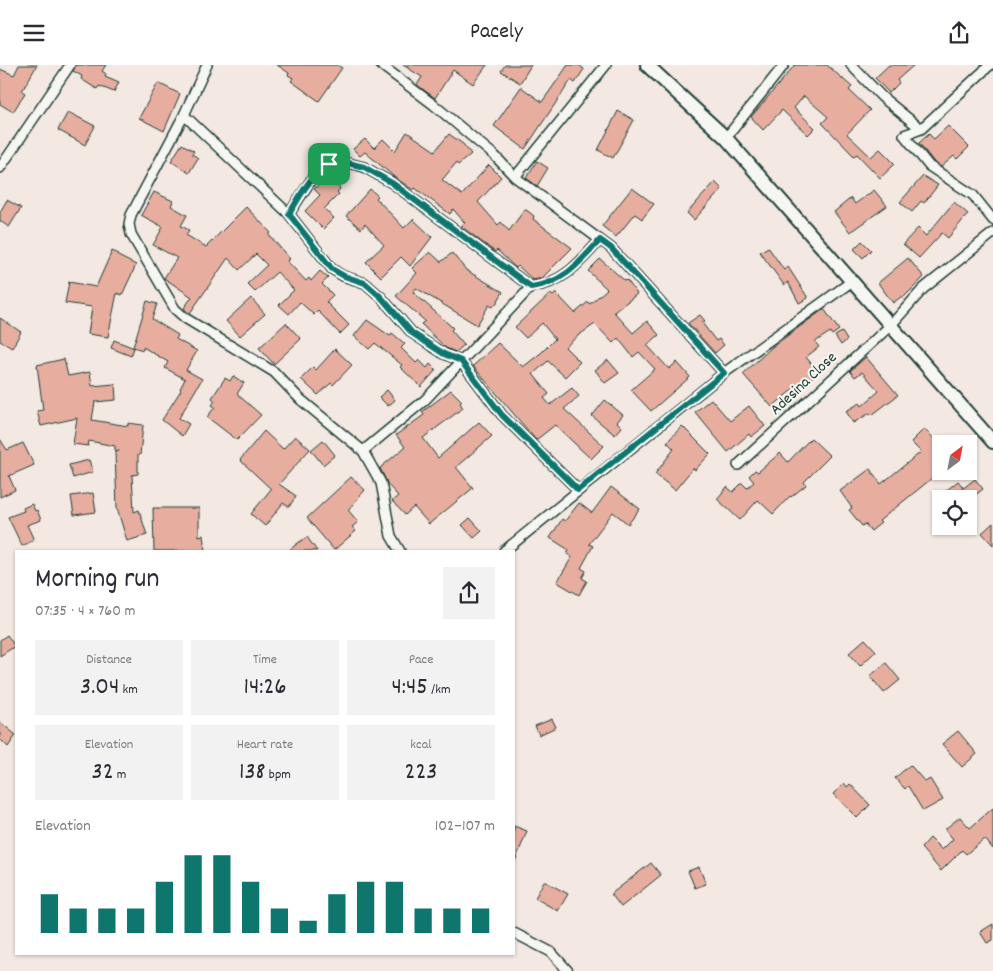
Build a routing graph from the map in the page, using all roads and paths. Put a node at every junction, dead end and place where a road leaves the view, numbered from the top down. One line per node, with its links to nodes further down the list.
1 (70, 65): 12 (street)
2 (207, 65): 9 (street)
3 (381, 65): 13 (street)
4 (606, 65): 13 (street)
5 (648, 65): 11 (main road)
6 (784, 65): 11 (street)
7 (851, 65): 10 (street)
8 (990, 65): 10 (street)
9 (184, 115): 14 (street); 24 (street)
10 (921, 129): 15 (street)
11 (726, 138): 18 (main road)
12 (0, 168)
13 (514, 177): 17 (street)
14 (289, 214): 19 (street); 21 (street)
15 (993, 220)
16 (993, 233): 20 (street, Adesina Close)
17 (600, 240): 19 (street); 22 (street)
18 (851, 282): 20 (main road); 22 (street)
19 (531, 287): 21 (street)
20 (890, 325): 23 (main road); 25 (street, Adesina Close)
21 (461, 361): 24 (street); 26 (street)
22 (724, 373): 26 (street)
23 (993, 441)
24 (363, 451): 27 (street)
25 (738, 465)
26 (578, 490): 28 (street)
27 (399, 550)
28 (505, 550)
29 (515, 934): 30 (street)
30 (568, 971)

